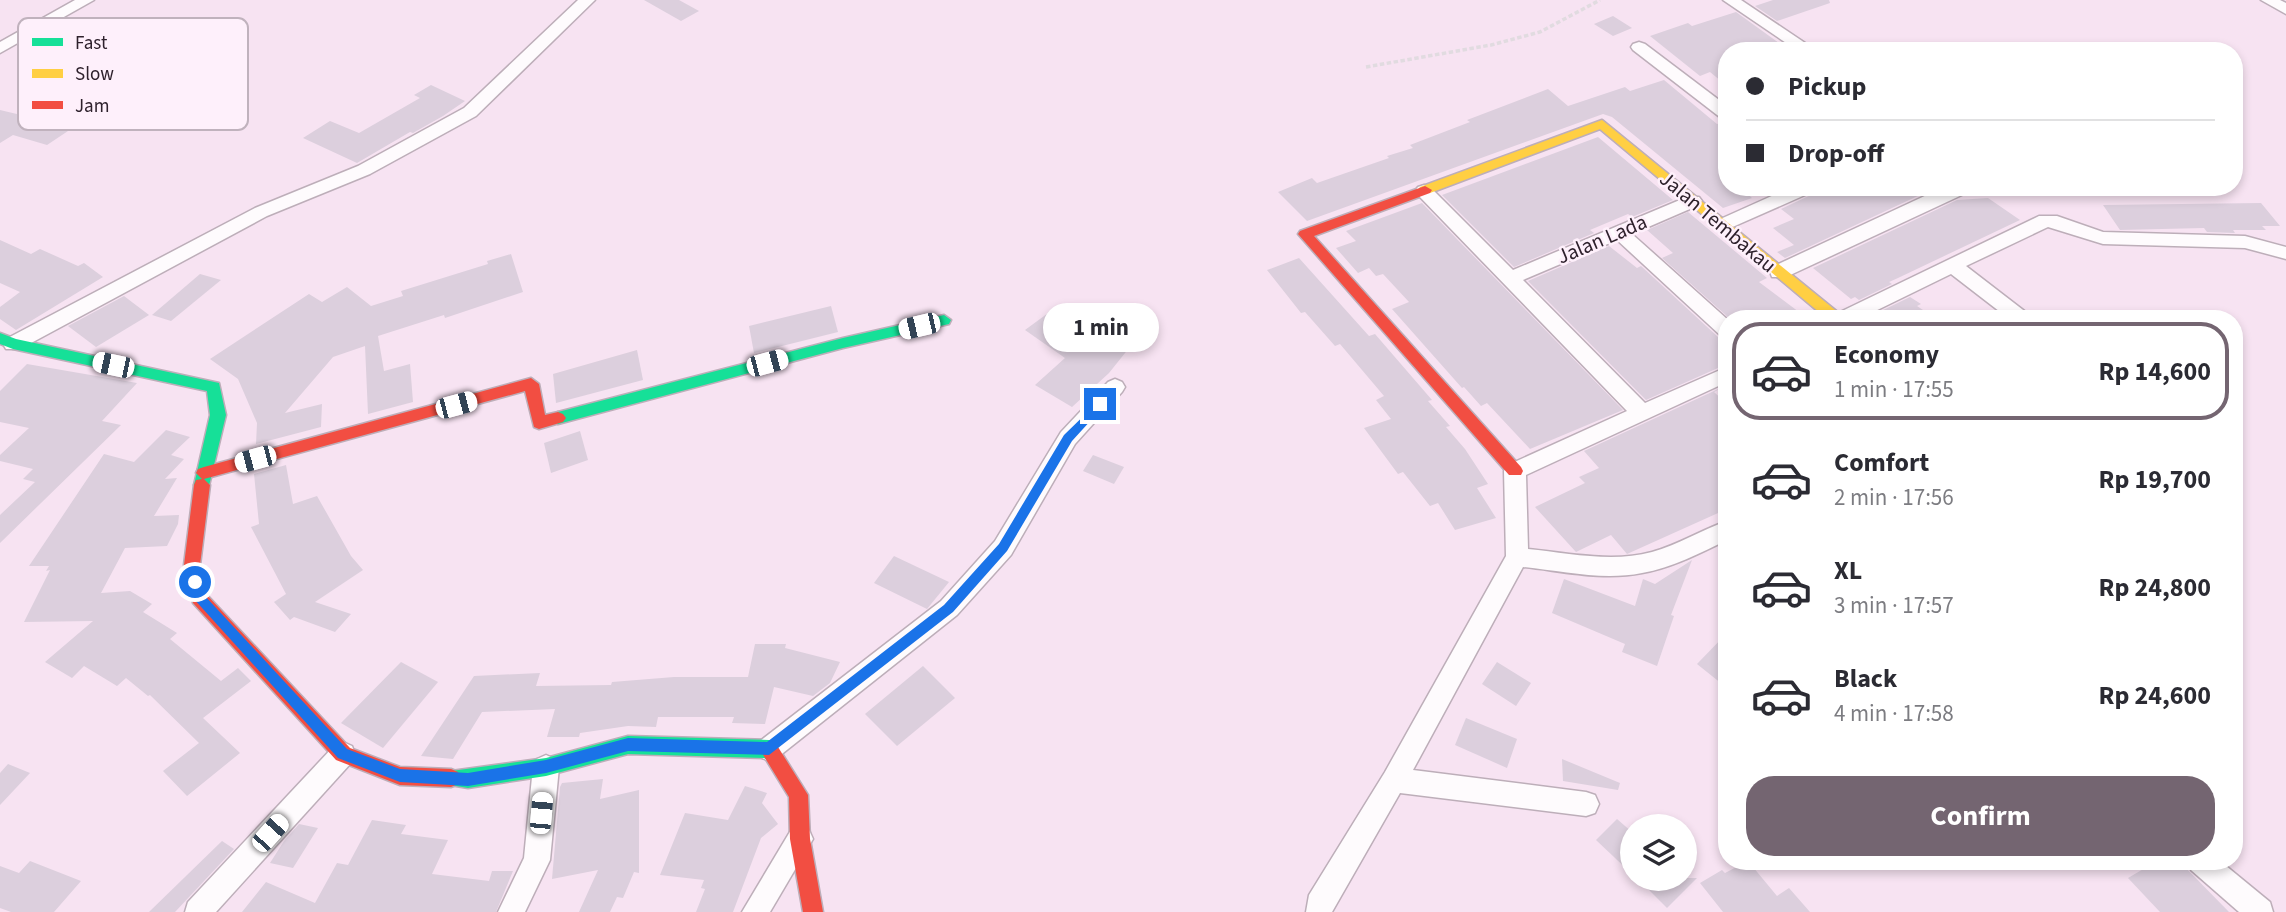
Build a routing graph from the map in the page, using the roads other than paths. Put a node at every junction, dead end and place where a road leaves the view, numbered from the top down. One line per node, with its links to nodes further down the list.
1 (86, 0): 6 (street)
2 (587, 0): 27 (street)
3 (1731, 0): 8 (street)
4 (2269, 0): 5 (street)
5 (2286, 9)
6 (54, 18)
7 (18, 38): 10 (street)
8 (1795, 42)
9 (1639, 47): 11 (street)
10 (0, 48)
11 (1718, 107)
12 (1424, 191): 15 (street, Jalan Tembakau); 21 (street); 31 (street)
13 (1788, 196): 16 (street)
14 (1945, 196): 20 (street)
15 (1693, 201): 16 (street, Jalan Tembakau); 17 (street, Jalan Lada)
16 (1722, 225): 20 (street, Jalan Tembakau)
17 (1619, 232): 21 (street, Jalan Lada); 26 (street)
18 (2286, 253): 19 (street)
19 (1952, 265): 23 (street); 24 (street)
20 (1779, 272): 22 (street, Jalan Tembakau)
21 (1511, 278): 30 (street)
22 (1825, 310)
23 (1861, 310)
24 (2010, 310)
25 (944, 320): 32 (street)
26 (1718, 322)
27 (6, 341): 32 (street)
28 (1718, 378): 30 (street)
29 (1115, 387): 35 (street)
30 (1642, 413): 31 (street)
31 (1515, 471): 34 (street)
32 (204, 473): 36 (street)
33 (1718, 534): 34 (street)
34 (1517, 557): 38 (street)
35 (769, 749): 37 (street); 40 (street)
36 (343, 754): 37 (street); 42 (street)
37 (546, 766): 43 (street)
38 (1394, 780): 39 (street); 46 (street)
39 (1586, 804)
40 (800, 839): 44 (street); 45 (street)
41 (2211, 870): 47 (street)
42 (198, 912)
43 (511, 912)
44 (755, 912)
45 (813, 912)
46 (1319, 912)
47 (2260, 912)

